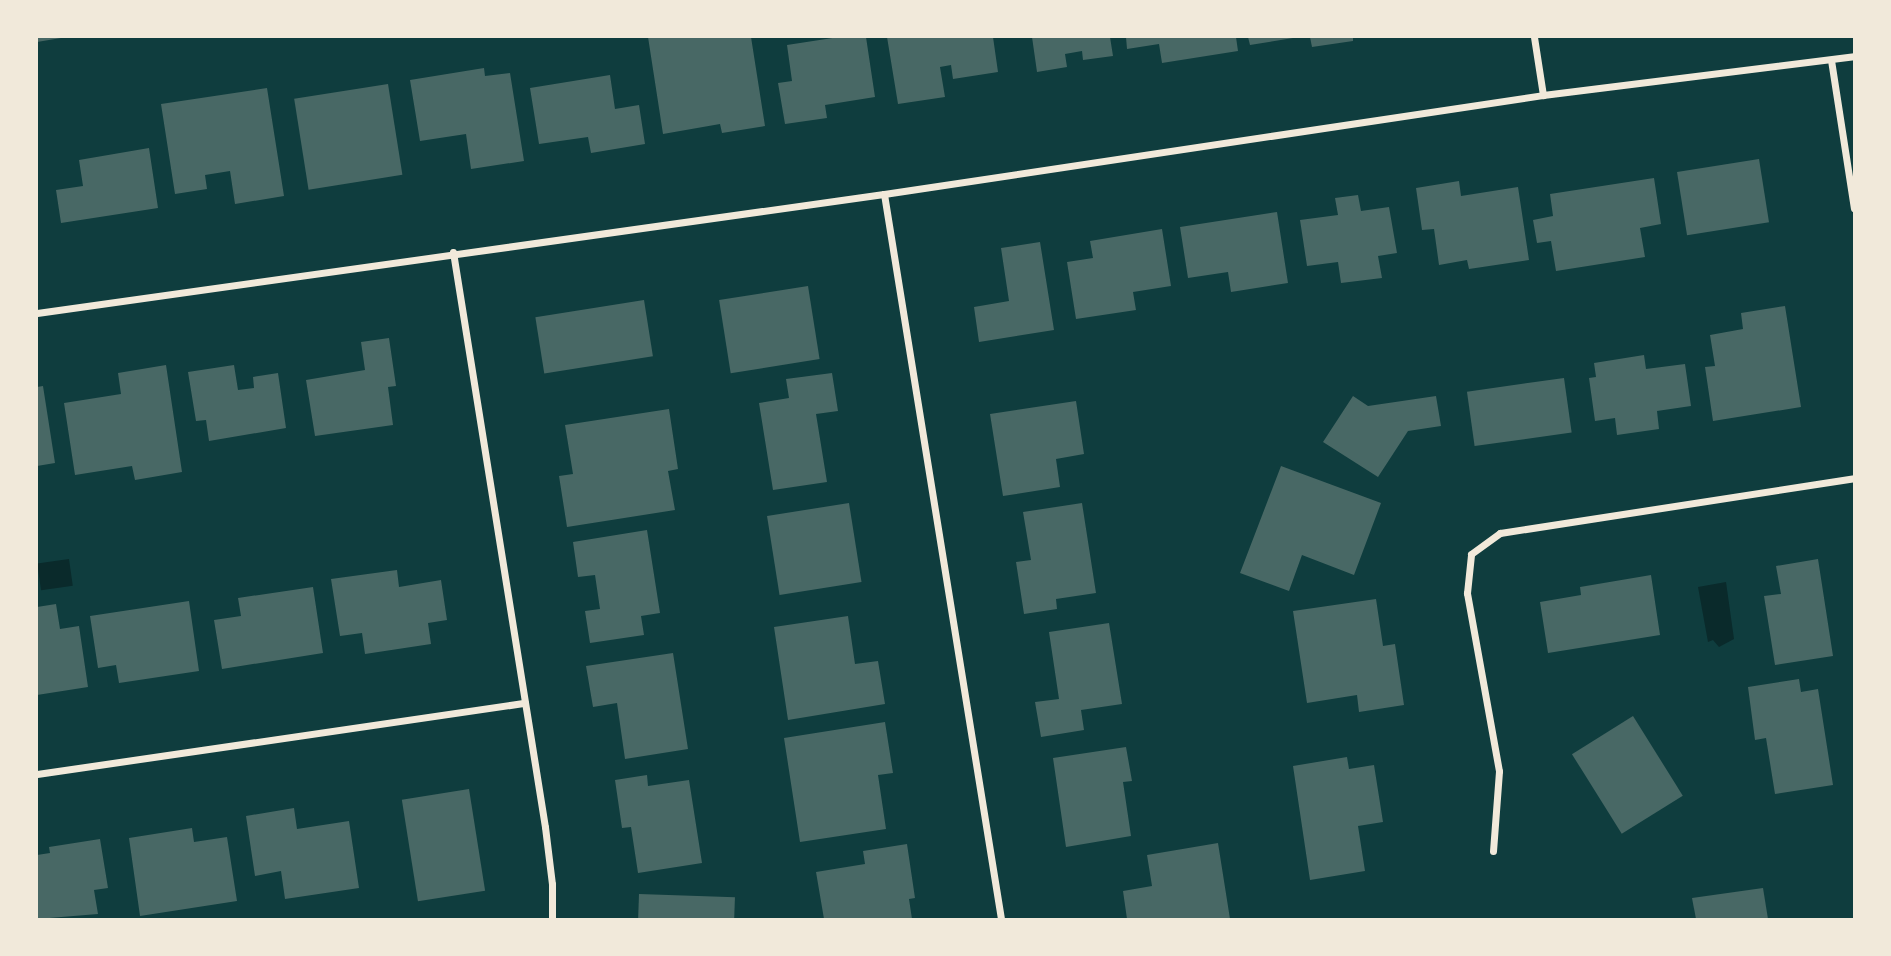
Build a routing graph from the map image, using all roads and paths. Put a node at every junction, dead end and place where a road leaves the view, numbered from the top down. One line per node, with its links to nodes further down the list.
1 (1534, 37): 4 (street)
2 (1854, 56): 3 (street)
3 (1831, 60): 4 (street); 6 (street)
4 (1543, 95): 5 (street)
5 (884, 194): 7 (street); 14 (street)
6 (1854, 208)
7 (453, 252): 8 (street); 10 (street)
8 (37, 313)
9 (1854, 478): 12 (street)
10 (525, 703): 11 (street); 13 (street)
11 (37, 774)
12 (1493, 851)
13 (552, 919)
14 (1001, 919)

